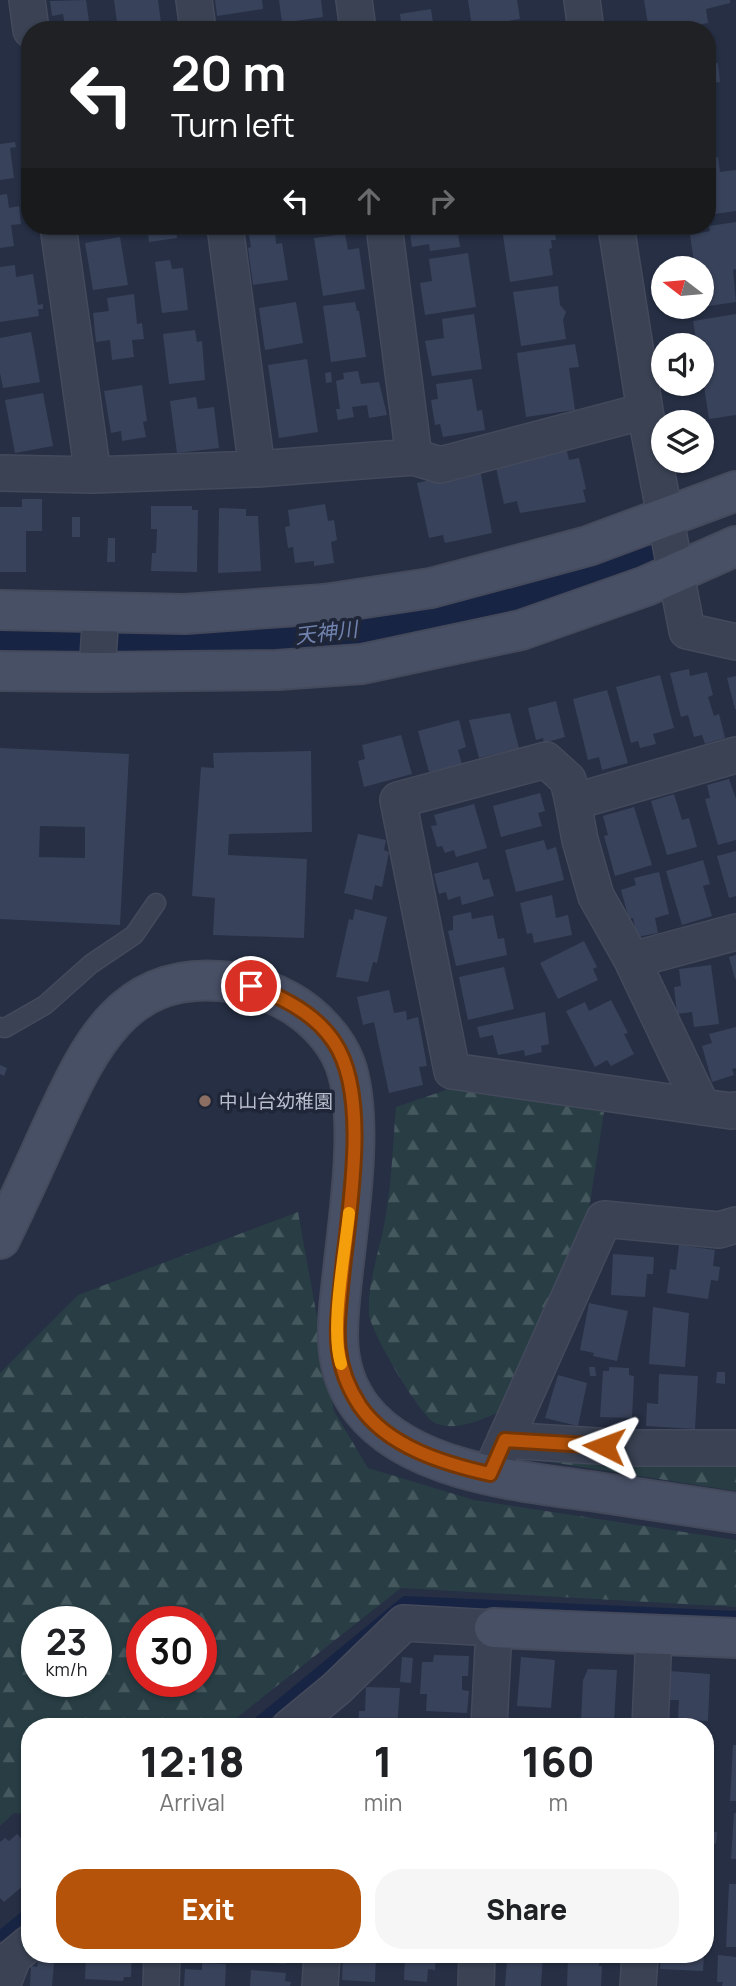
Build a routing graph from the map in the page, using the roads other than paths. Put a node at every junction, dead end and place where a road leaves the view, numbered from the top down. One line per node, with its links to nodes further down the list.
1 (27, 0): 5 (street)
2 (194, 0): 6 (street)
3 (354, 0): 7 (street)
4 (582, 0): 8 (street)
5 (30, 21)
6 (197, 21)
7 (357, 21)
8 (585, 21)
9 (59, 235): 17 (street)
10 (226, 235): 15 (street)
11 (385, 235): 14 (street)
12 (617, 235): 13 (street)
13 (645, 411): 14 (street); 19 (street)
14 (414, 457): 15 (street)
15 (257, 469): 17 (street)
16 (0, 473): 17 (street)
17 (93, 475)
18 (736, 491): 19 (street)
19 (663, 516): 21 (street); 23 (street)
20 (736, 546): 21 (street)
21 (675, 574): 24 (street); 26 (street)
22 (0, 610): 23 (street)
23 (101, 611): 26 (street)
24 (736, 642)
25 (0, 671): 26 (street)
26 (97, 673)
27 (736, 755): 28 (street)
28 (573, 802): 31 (street); 33 (street)
29 (156, 903): 32 (lane)
30 (736, 932): 31 (street)
31 (632, 960): 33 (street)
32 (0, 1027)
33 (702, 1107): 34 (street)
34 (736, 1110)
35 (736, 1225): 38 (street)
36 (0, 1239): 38 (street)
37 (736, 1448): 38 (street)
38 (497, 1457): 39 (street)
39 (736, 1513)
40 (494, 1628): 41 (street); 43 (street); 46 (street)
41 (654, 1635): 42 (street); 47 (street)
42 (736, 1638)
43 (336, 1689): 44 (street); 45 (street)
44 (301, 1718)
45 (334, 1718)
46 (489, 1718)
47 (650, 1718)
48 (21, 1950): 53 (street)
49 (162, 1963): 54 (street)
50 (321, 1963): 55 (street)
51 (477, 1963): 56 (street)
52 (639, 1963): 57 (street)
53 (2, 1986)
54 (161, 1986)
55 (320, 1986)
56 (476, 1986)
57 (638, 1986)

